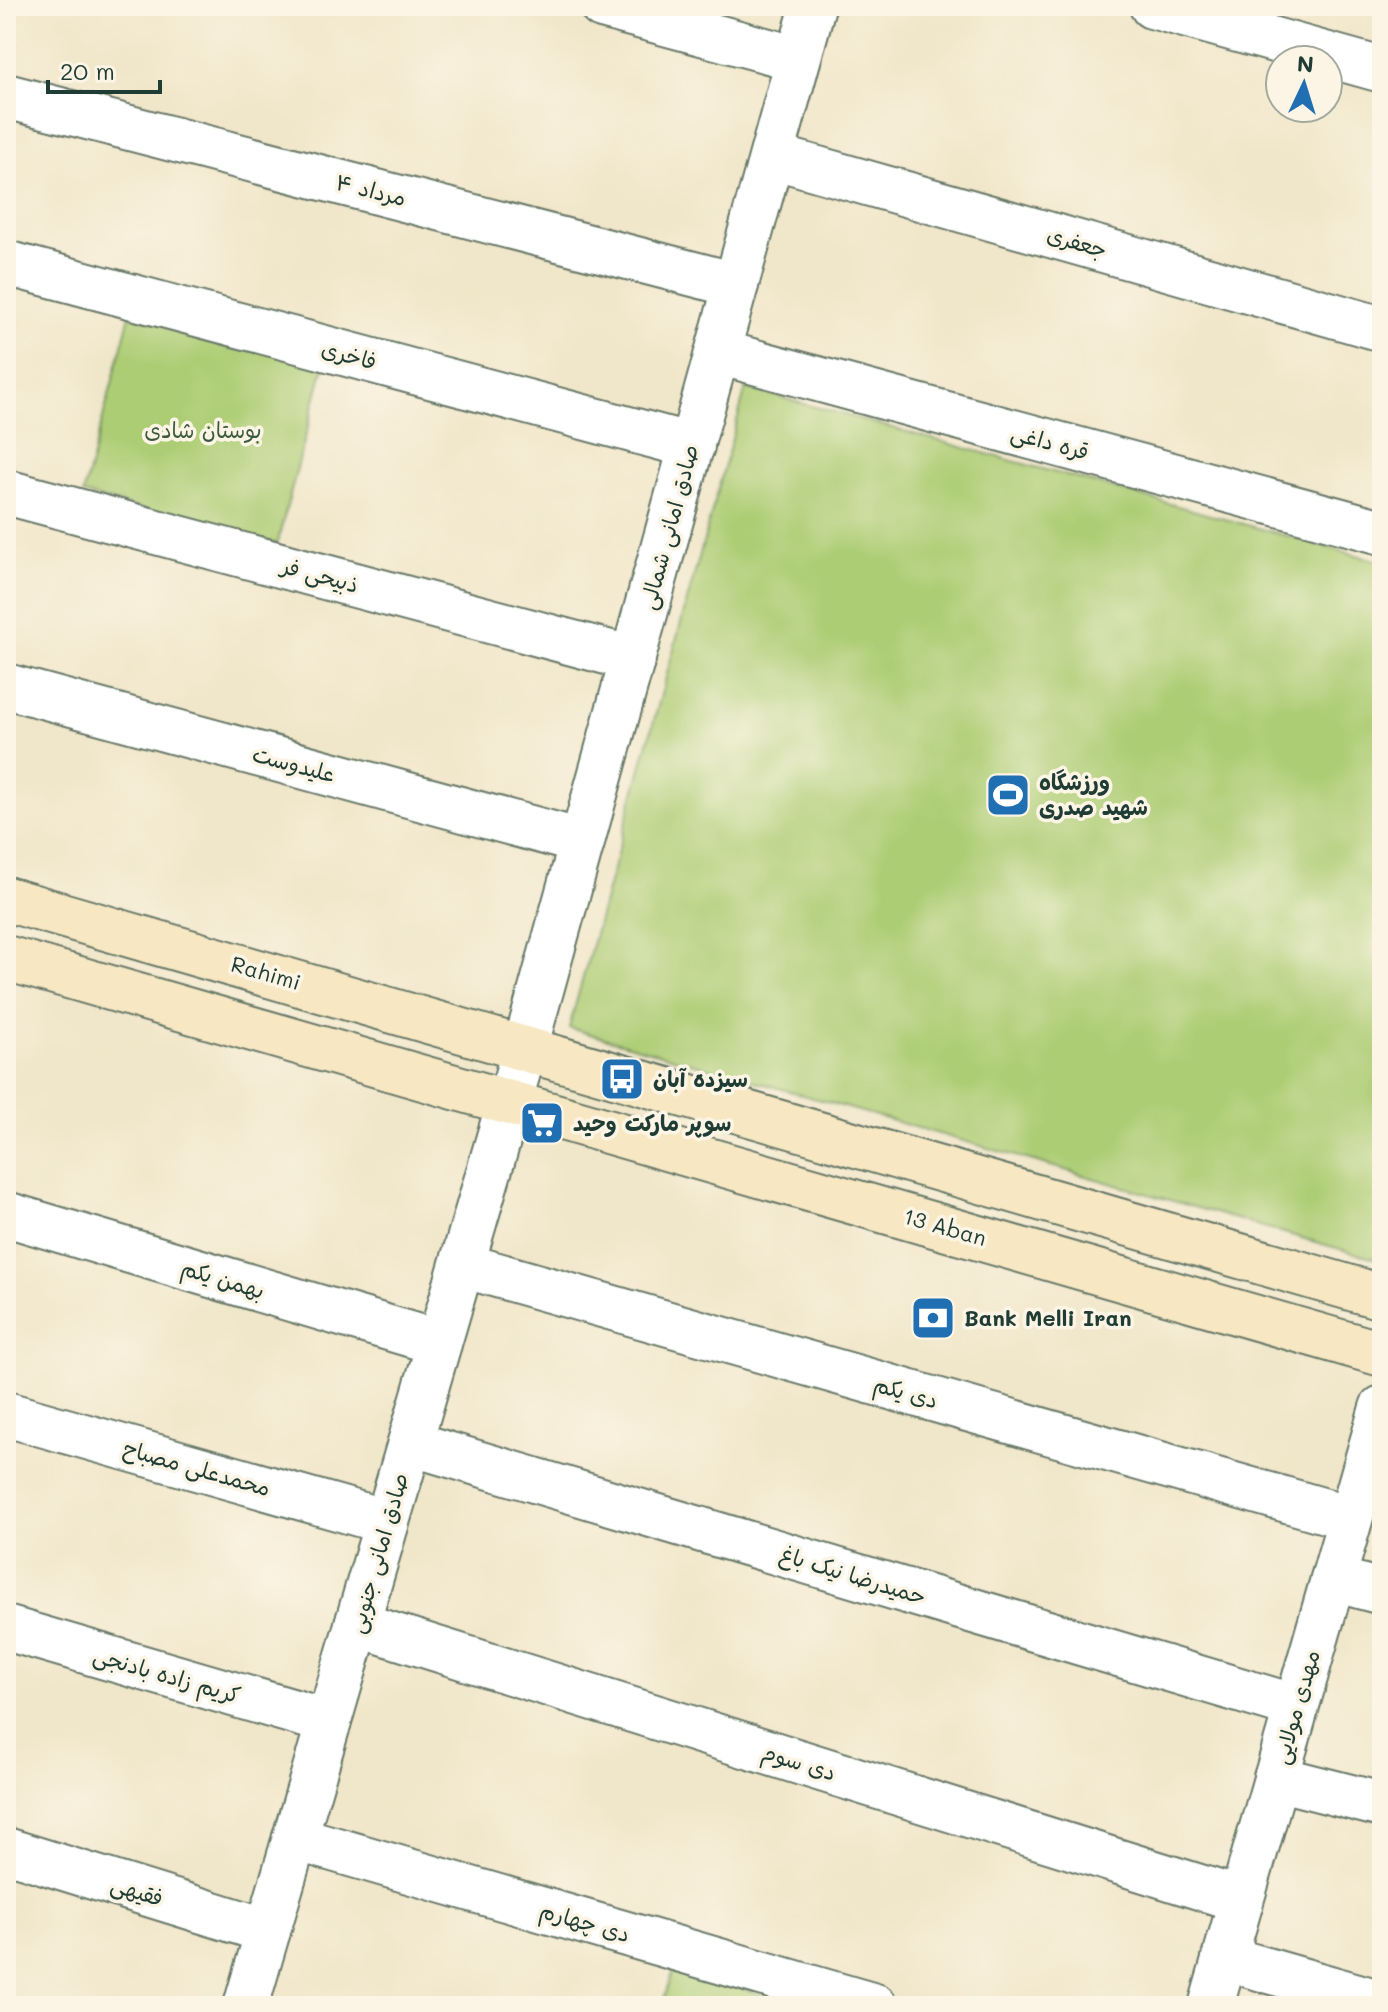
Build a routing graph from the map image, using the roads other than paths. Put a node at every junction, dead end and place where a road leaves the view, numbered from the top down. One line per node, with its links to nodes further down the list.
1 (602, 6): 4 (street)
2 (813, 6): 4 (street, صادق امانی شمالی)
3 (1152, 6): 5 (street)
4 (798, 59): 7 (street, صادق امانی شمالی)
5 (1382, 70)
6 (6, 96): 9 (street, مرداد ۴)
7 (772, 156): 9 (street, صادق امانی شمالی); 10 (street, جعفری)
8 (6, 263): 12 (street, فاخری)
9 (736, 285): 11 (street, صادق امانی شمالی)
10 (1382, 329)
11 (718, 352): 12 (street, صادق امانی شمالی); 14 (street, قره داغی)
12 (692, 446): 15 (street, صادق امانی شمالی)
13 (6, 492): 15 (street, ذبیحی فر)
14 (1382, 532)
15 (633, 659): 17 (street, صادق امانی شمالی)
16 (6, 686): 17 (street, علیدوست)
17 (582, 842): 20 (street, صادق امانی شمالی)
18 (6, 899): 20 (main road, Rahimi)
19 (6, 958): 21 (main road)
20 (525, 1048): 21 (street, صادق امانی شمالی); 24 (main road)
21 (509, 1100): 23 (street, صادق امانی جنوبی); 26 (main road, 13 Aban)
22 (6, 1214): 25 (street, بهمن یکم)
23 (462, 1265): 25 (street, صادق امانی جنوبی); 30 (street, دی یکم)
24 (1382, 1297)
25 (439, 1343): 29 (street, صادق امانی جنوبی)
26 (1382, 1354)
27 (1382, 1408): 30 (street, مهدی مولایی)
28 (6, 1414): 31 (street, محمدعلی مصباح)
29 (410, 1443): 31 (street, صادق امانی جنوبی); 36 (street, حمیدرضا نیک باغ)
30 (1350, 1518): 32 (street, مهدی مولایی)
31 (387, 1522): 34 (street, صادق امانی جنوبی)
32 (1333, 1579): 33 (street); 36 (street, مهدی مولایی)
33 (1382, 1592)
34 (357, 1624): 37 (street, صادق امانی جنوبی); 42 (street, دی سوم)
35 (6, 1628): 37 (street, کریم زاده بادنجی)
36 (1296, 1707): 38 (street, مهدی مولایی)
37 (329, 1722): 40 (street, صادق امانی جنوبی)
38 (1276, 1778): 39 (street); 42 (street, مهدی مولایی)
39 (1382, 1805)
40 (295, 1838): 43 (street, صادق امانی جنوبی); 47 (street, دی چهارم)
41 (6, 1850): 43 (street, فقیهی)
42 (1241, 1900): 44 (street, مهدی مولایی)
43 (268, 1931): 46 (street, صادق امانی جنوبی)
44 (1224, 1958): 45 (street); 48 (street, مهدی مولایی)
45 (1382, 2003)
46 (246, 2006)
47 (875, 2006)
48 (1211, 2006)

